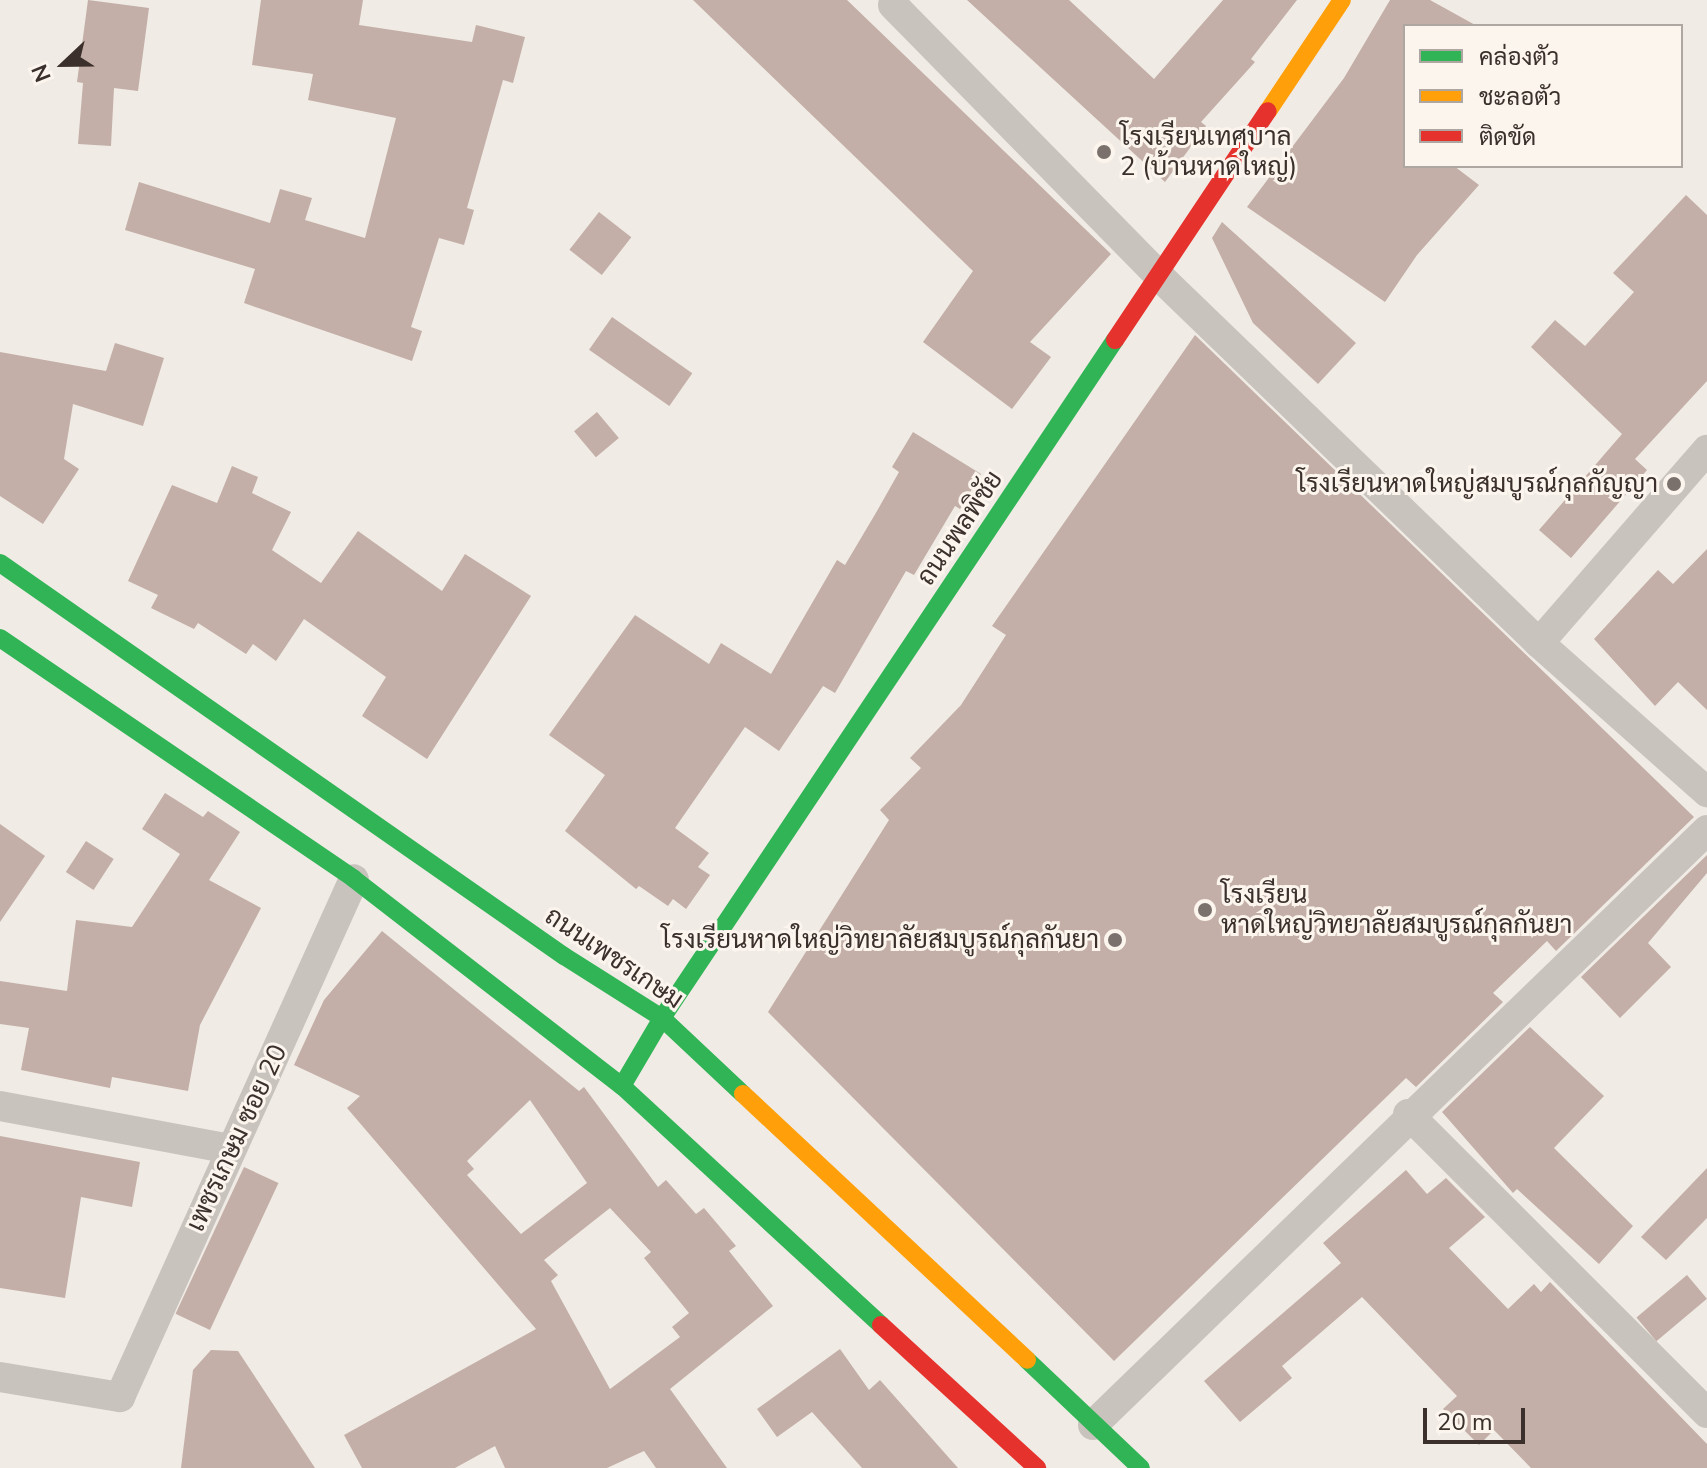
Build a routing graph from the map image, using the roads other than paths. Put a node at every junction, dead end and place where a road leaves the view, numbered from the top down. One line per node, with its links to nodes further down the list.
1 (1342, 0): 3 (main road, ถนนพลพิชัย)
2 (893, 5): 3 (street)
3 (1161, 278): 7 (street); 11 (main road, ถนนพลพิชัย)
4 (1707, 450): 7 (street)
5 (0, 563): 11 (main road, ถนนเพชรเกษม)
6 (0, 638): 10 (main road)
7 (1539, 643): 8 (street)
8 (1707, 792)
9 (1707, 830): 14 (street)
10 (354, 879): 12 (main road); 15 (street, เพชรเกษม ซอย 20)
11 (662, 1018): 12 (main road, ถนนพลพิชัย); 18 (main road, ถนนเพชรเกษม)
12 (622, 1086): 19 (main road)
13 (0, 1106): 15 (street)
14 (1408, 1114): 17 (street); 18 (street)
15 (229, 1149): 16 (street, เพชรเกษม ซอย 20)
16 (0, 1377)
17 (1707, 1413)
18 (1093, 1425): 20 (main road, ถนนเพชรเกษม)
19 (1037, 1468)
20 (1141, 1468)

